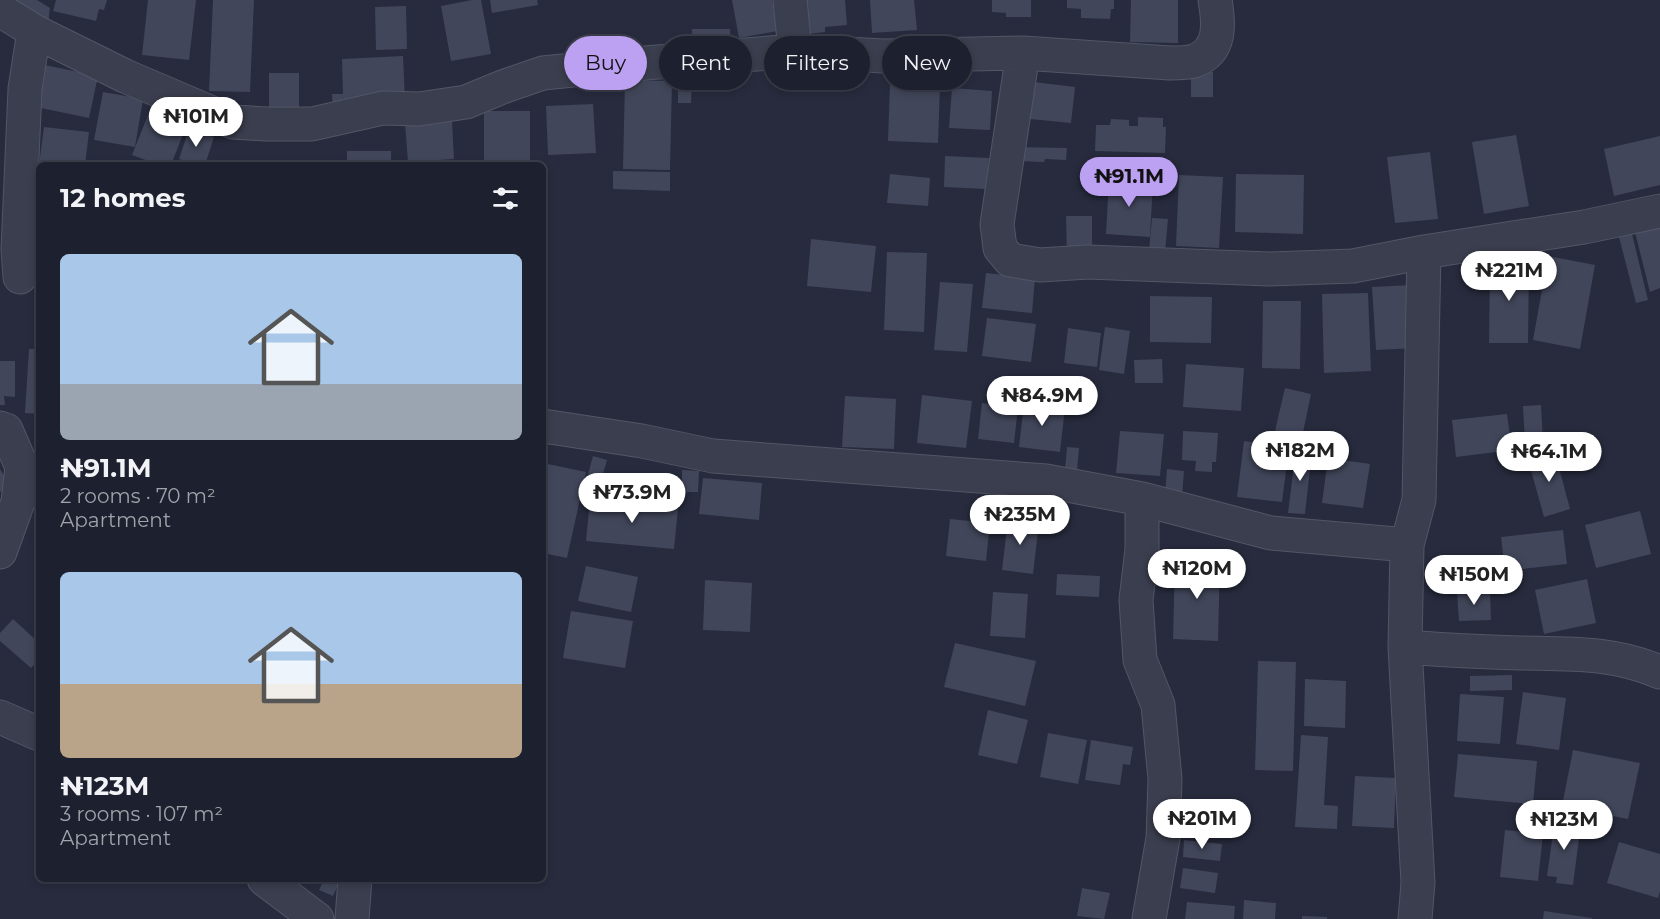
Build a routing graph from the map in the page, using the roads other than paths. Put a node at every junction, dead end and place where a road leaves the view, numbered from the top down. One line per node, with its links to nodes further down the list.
1 (790, 0): 5 (street)
2 (1215, 0): 7 (street)
3 (0, 10): 4 (street)
4 (34, 31): 6 (street); 11 (street)
5 (794, 36)
6 (764, 53)
7 (1023, 53): 8 (street); 10 (street)
8 (870, 55)
9 (1660, 211): 10 (street)
10 (1424, 252): 15 (street)
11 (20, 274)
12 (546, 426): 14 (street)
13 (0, 428): 16 (street)
14 (1142, 499): 15 (street); 25 (street)
15 (1407, 545): 17 (street)
16 (0, 552)
17 (1405, 647): 18 (street); 26 (street)
18 (1660, 672)
19 (0, 717): 20 (street)
20 (36, 733)
21 (268, 882): 23 (street)
22 (355, 882): 24 (street)
23 (317, 919)
24 (352, 919)
25 (1149, 919)
26 (1415, 919)

